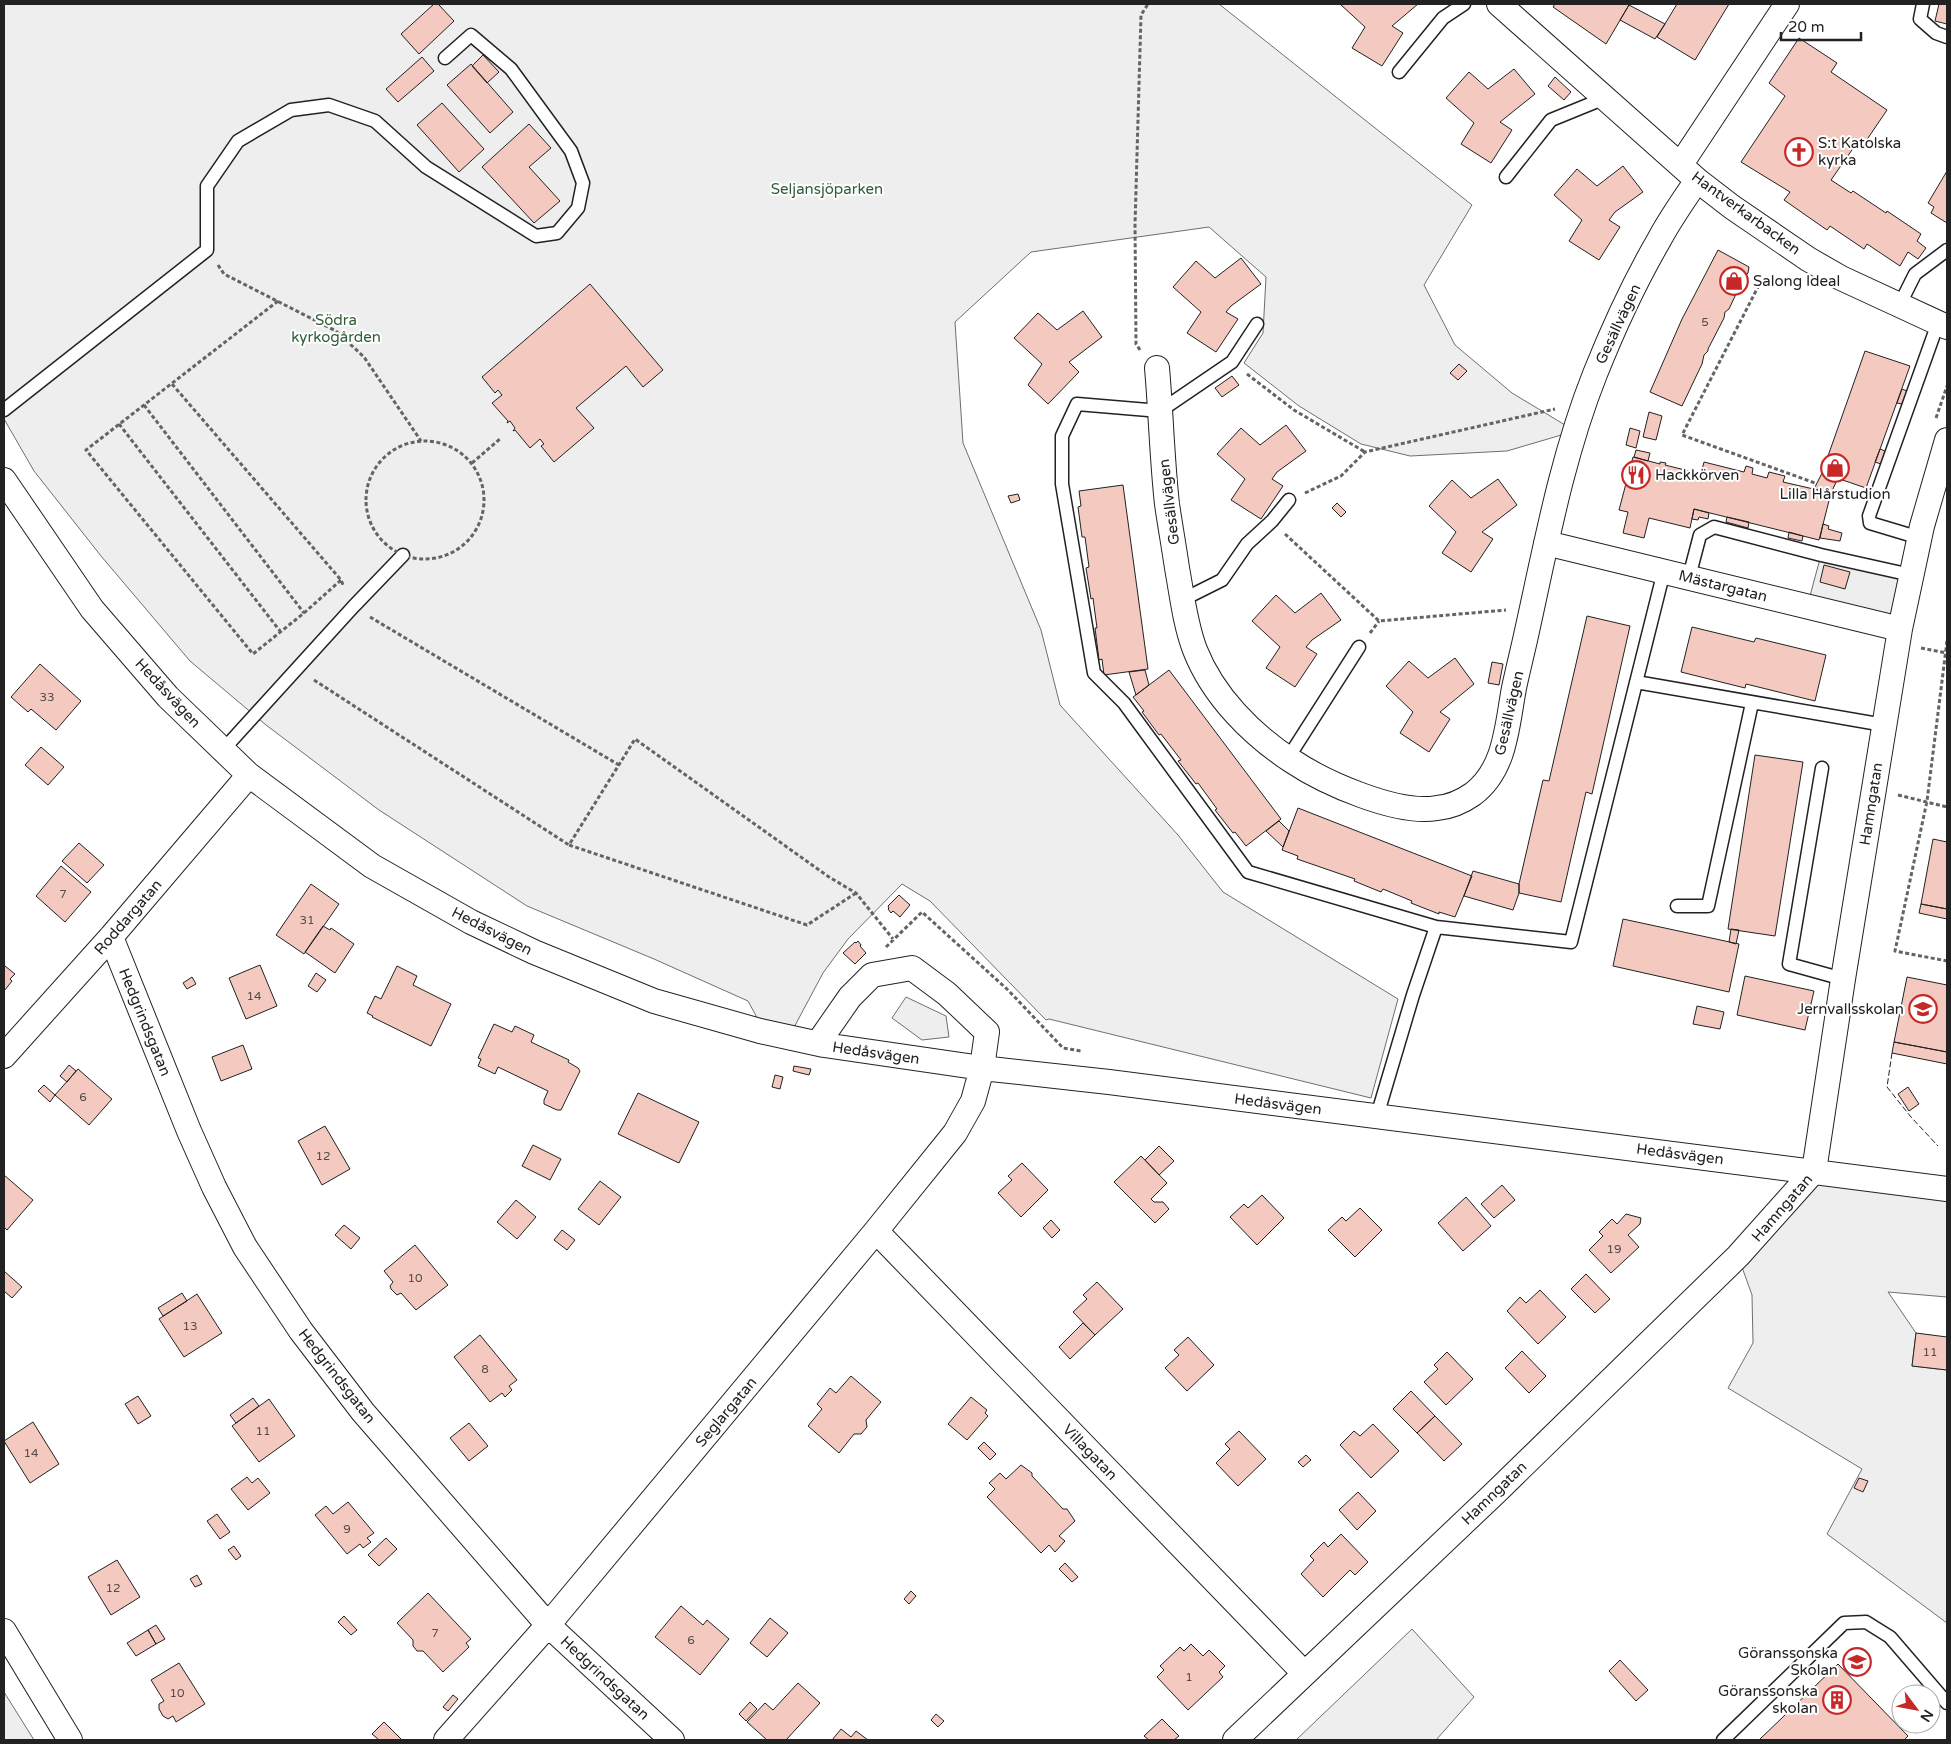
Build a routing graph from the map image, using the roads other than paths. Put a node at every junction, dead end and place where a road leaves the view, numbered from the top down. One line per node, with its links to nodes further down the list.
1 (1464, 4): 7 (lane)
2 (1499, 4): 8 (street, Hantverkarbacken)
3 (1787, 4): 9 (street, Hantverkarbacken)
4 (1923, 4): 5 (lane)
5 (1947, 37)
6 (445, 58): 16 (lane)
7 (1399, 72)
8 (1605, 98): 9 (street, Hantverkarbacken); 10 (lane)
9 (1689, 172): 12 (street, Hantverkarbacken); 22 (street, Gesällvägen)
10 (1506, 177)
11 (1947, 250): 12 (lane)
12 (1899, 306): 14 (street, Hantverkarbacken)
13 (1257, 324): 17 (lane)
14 (1943, 325): 21 (lane)
15 (1157, 368): 17 (street, Gesällvägen)
16 (4, 410)
17 (1160, 412): 27 (street, Gesällvägen); 38 (lane)
18 (1947, 440): 21 (street, Hamngatan)
19 (6, 492): 33 (street, Hedåsvägen)
20 (1289, 500): 27 (lane)
21 (1920, 538): 25 (street, Hamngatan)
22 (1546, 543): 24 (street, Mästargatan); 34 (street, Gesällvägen)
23 (403, 555): 33 (lane)
24 (1664, 571): 26 (street, Mästargatan); 30 (lane)
25 (1911, 575): 26 (lane); 28 (street, Hamngatan)
26 (1689, 577): 28 (street, Mästargatan)
27 (1182, 600): 34 (street, Gesällvägen)
28 (1907, 638): 32 (street, Hamngatan)
29 (1359, 647): 34 (lane)
30 (1636, 682): 31 (lane); 38 (lane)
31 (1752, 703): 32 (lane); 37 (lane)
32 (1884, 725): 40 (street, Hamngatan)
33 (223, 750): 36 (street, Hedåsvägen)
34 (1288, 758)
35 (1822, 768): 40 (lane)
36 (250, 775): 39 (street, Roddargatan); 41 (street, Hedåsvägen)
37 (1677, 906)
38 (1436, 927): 44 (lane)
39 (110, 937): 42 (street, Roddargatan); 48 (street, Hedgrindsgatan)
40 (1843, 979): 45 (street, Hamngatan)
41 (818, 1043): 43 (street, Hedåsvägen); 43 (street, Seglargatan)
42 (4, 1056)
43 (982, 1068): 44 (street, Hedåsvägen); 47 (street, Seglargatan)
44 (1377, 1116): 45 (street, Hedåsvägen)
45 (1814, 1171): 46 (street, Hedåsvägen); 50 (street, Hamngatan)
46 (1947, 1189)
47 (876, 1231): 48 (street, Seglargatan); 50 (street, Villagatan)
48 (548, 1625): 53 (street, Seglargatan); 54 (street, Hedgrindsgatan)
49 (4, 1631): 52 (street)
50 (1304, 1673): 55 (street, Hamngatan)
51 (1947, 1703): 56 (lane)
52 (70, 1740)
53 (446, 1740)
54 (672, 1740)
55 (1236, 1740)
56 (1723, 1740)

